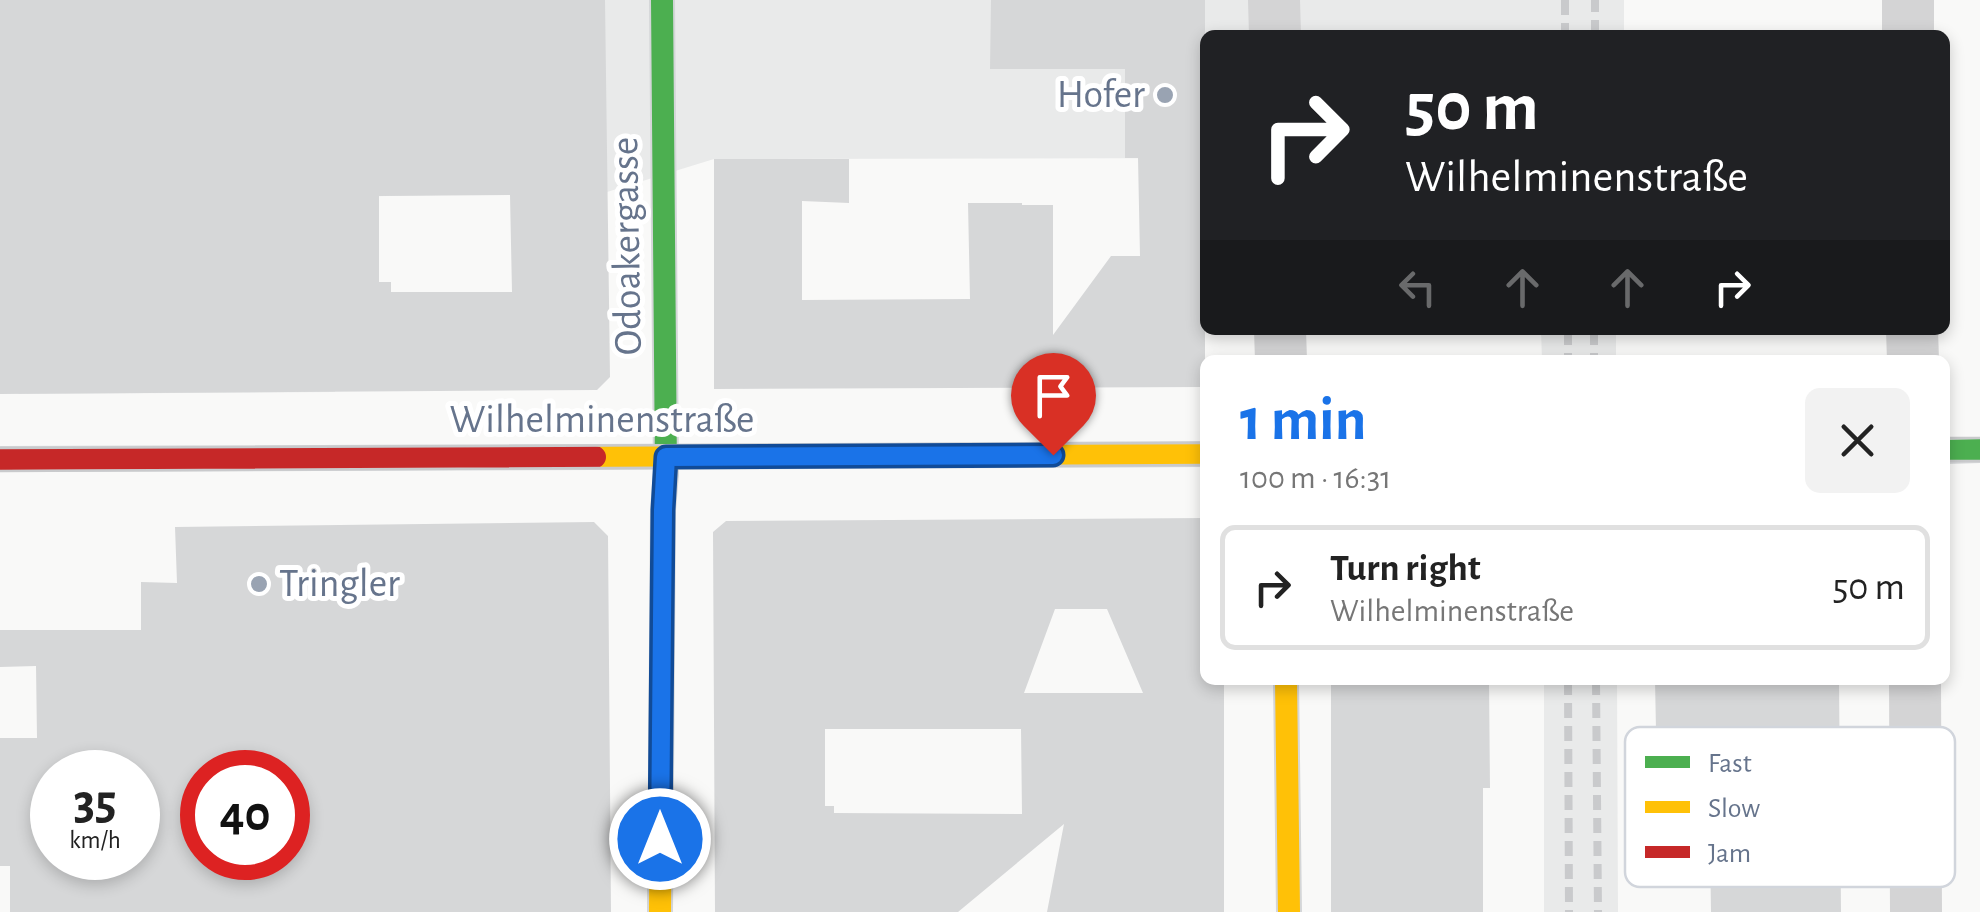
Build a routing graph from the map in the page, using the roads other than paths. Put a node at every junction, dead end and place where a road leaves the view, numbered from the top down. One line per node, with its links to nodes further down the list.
1 (662, 0): 9 (street, Odoakergasse)
2 (1274, 0): 4 (street)
3 (1908, 0): 5 (street)
4 (1274, 30)
5 (1908, 30)
6 (1950, 450): 7 (street)
7 (1980, 450)
8 (1200, 454): 9 (street, Wilhelminenstraße)
9 (666, 457): 10 (street, Wilhelminenstraße); 15 (street, Odoakergasse)
10 (0, 459)
11 (1286, 685): 16 (street)
12 (1914, 685): 13 (street)
13 (1914, 727)
14 (1916, 887): 17 (street)
15 (660, 912)
16 (1289, 912)
17 (1916, 912)

